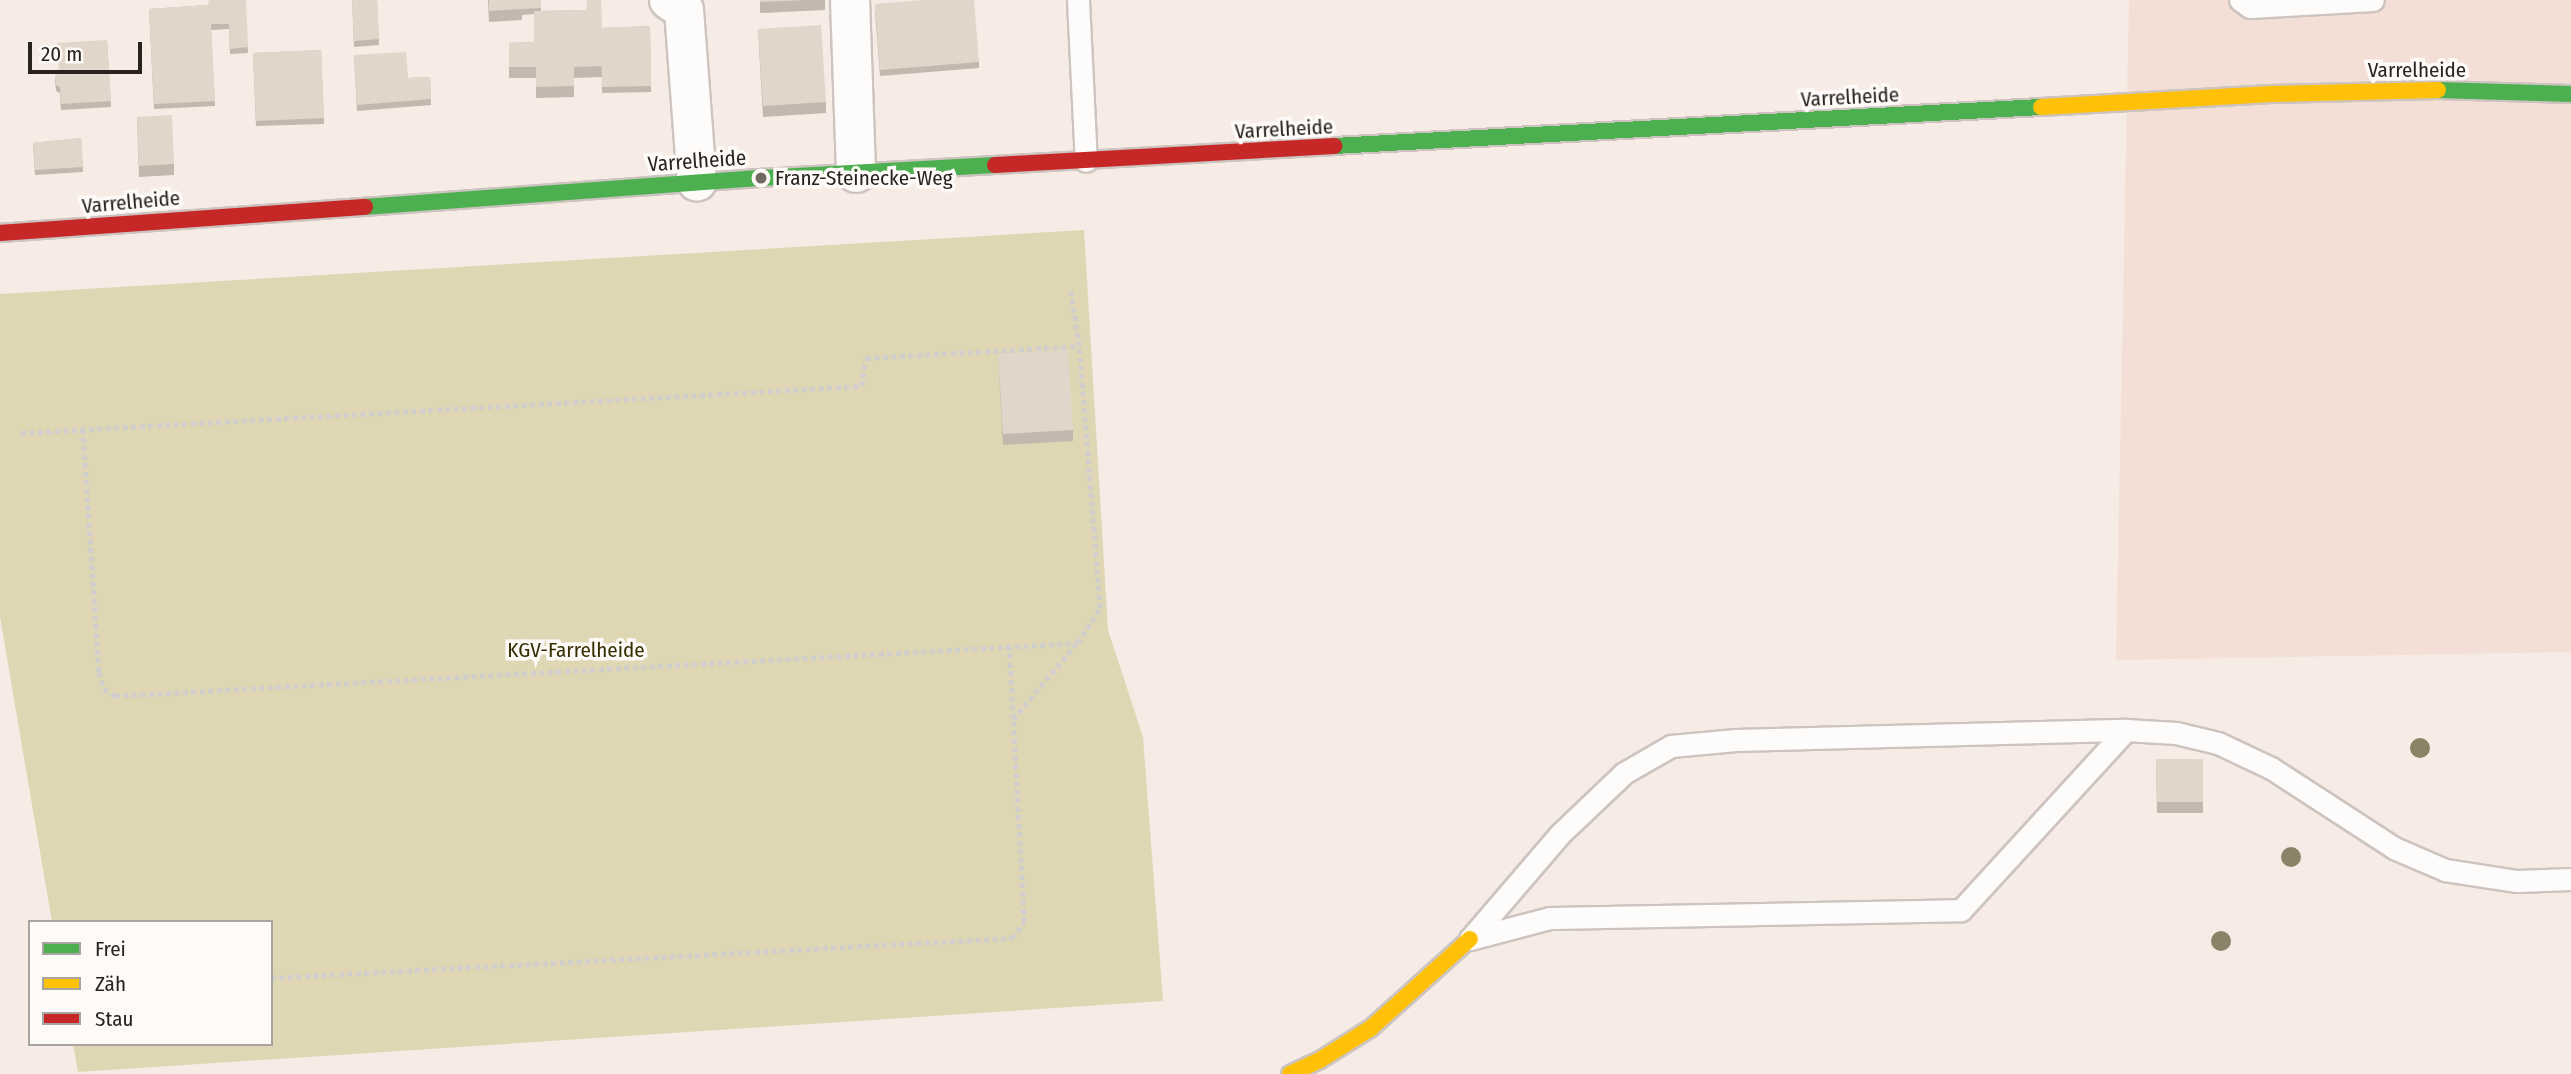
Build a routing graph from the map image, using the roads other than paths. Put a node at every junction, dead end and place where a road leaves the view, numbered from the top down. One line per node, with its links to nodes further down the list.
1 (669, 0): 9 (street)
2 (850, 0): 8 (street)
3 (1078, 0): 7 (lane)
4 (2241, 0): 5 (lane)
5 (2372, 0)
6 (2571, 94): 7 (main road, Varrelheide)
7 (1086, 161): 8 (main road, Varrelheide)
8 (856, 173): 9 (main road, Varrelheide)
9 (697, 182): 10 (main road, Varrelheide)
10 (0, 233)
11 (2126, 730): 12 (lane); 13 (lane); 13 (lane)
12 (2571, 879)
13 (1470, 939): 14 (main road)
14 (1290, 1074)

